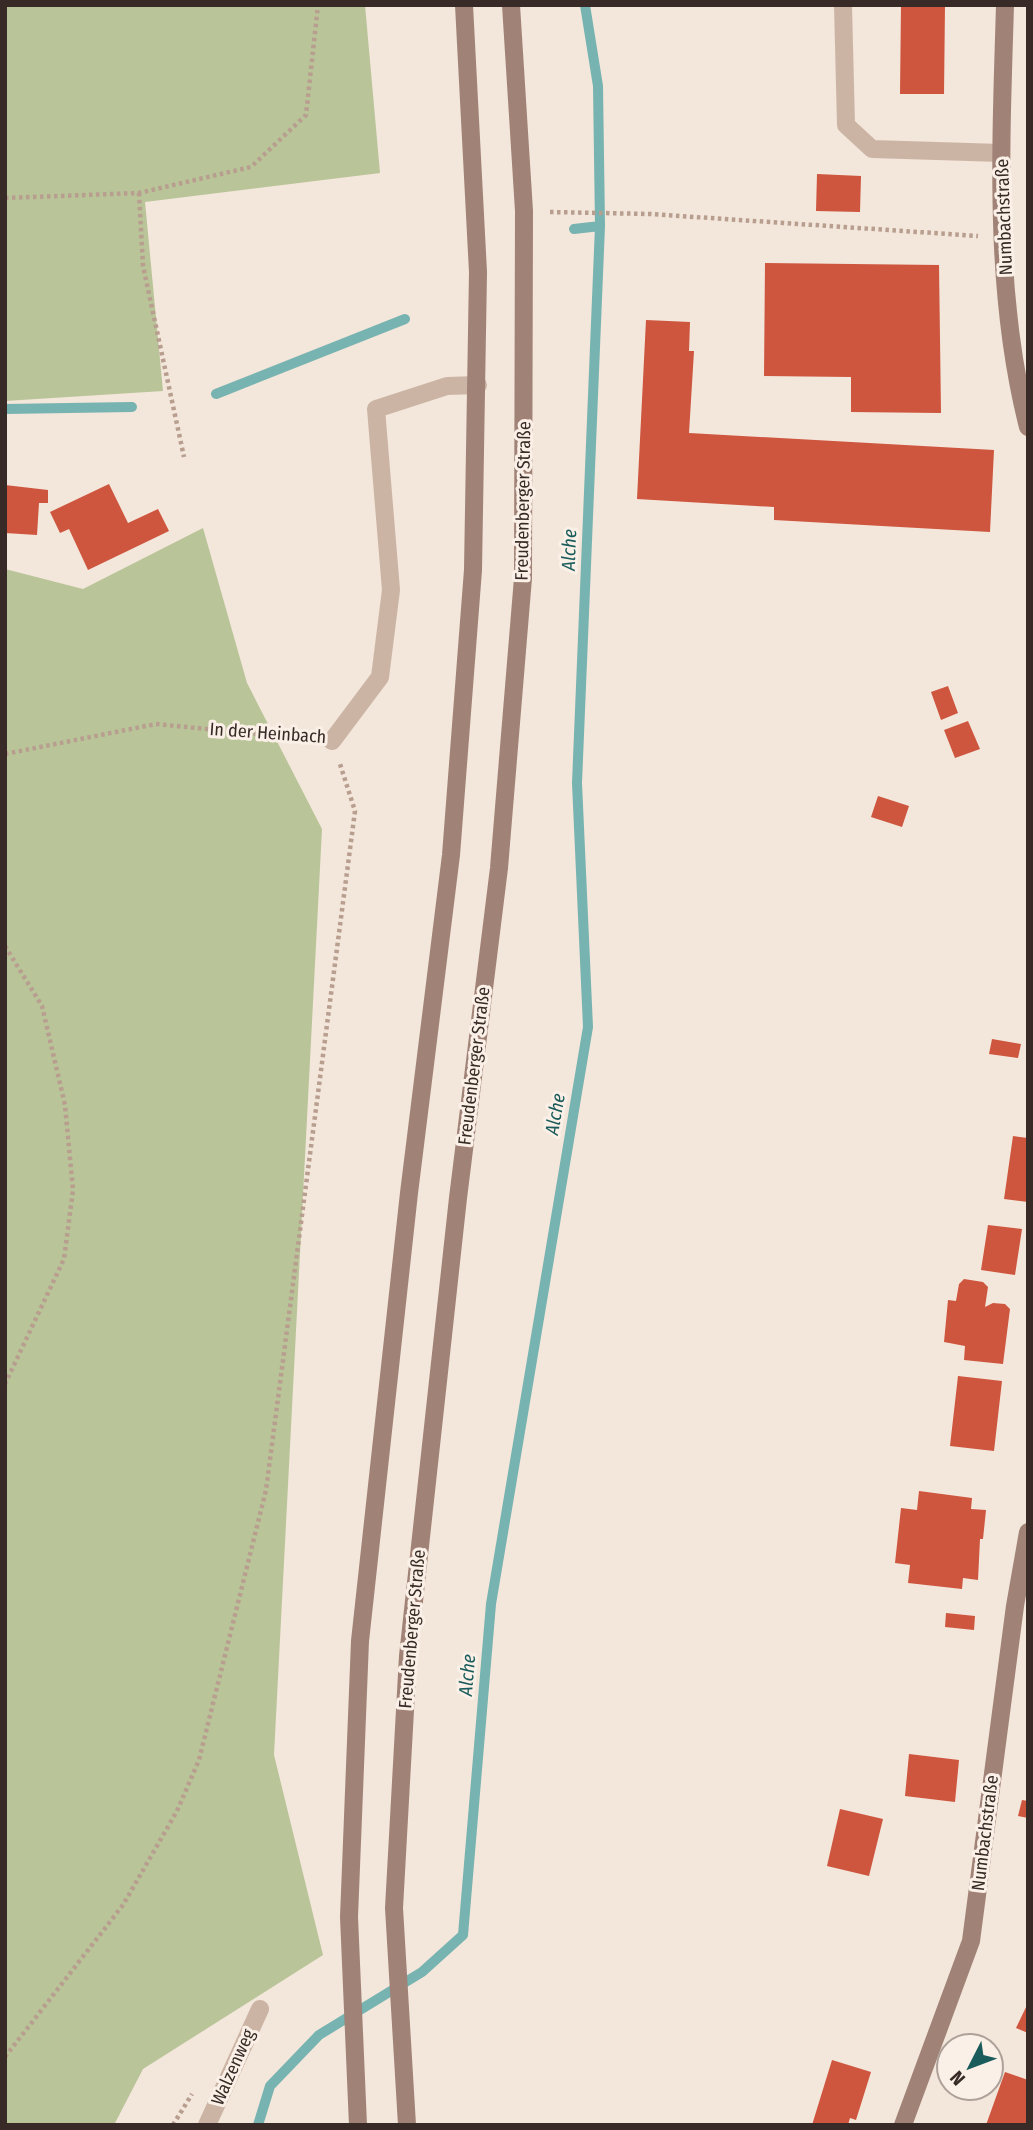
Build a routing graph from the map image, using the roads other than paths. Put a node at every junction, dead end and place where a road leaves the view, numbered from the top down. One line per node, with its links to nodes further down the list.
1 (464, 5): 6 (main road)
2 (512, 5): 13 (main road, Freudenberger Straße)
3 (843, 5): 5 (street)
4 (1005, 5): 5 (main road, Numbachstraße)
5 (1001, 153): 7 (main road, Numbachstraße)
6 (478, 385): 8 (street, In der Heinbach); 12 (main road)
7 (1028, 427)
8 (332, 741)
9 (1028, 1532): 14 (main road, Numbachstraße)
10 (260, 2009): 11 (street, Walzenweg)
11 (207, 2125)
12 (358, 2125)
13 (407, 2125)
14 (903, 2125)

